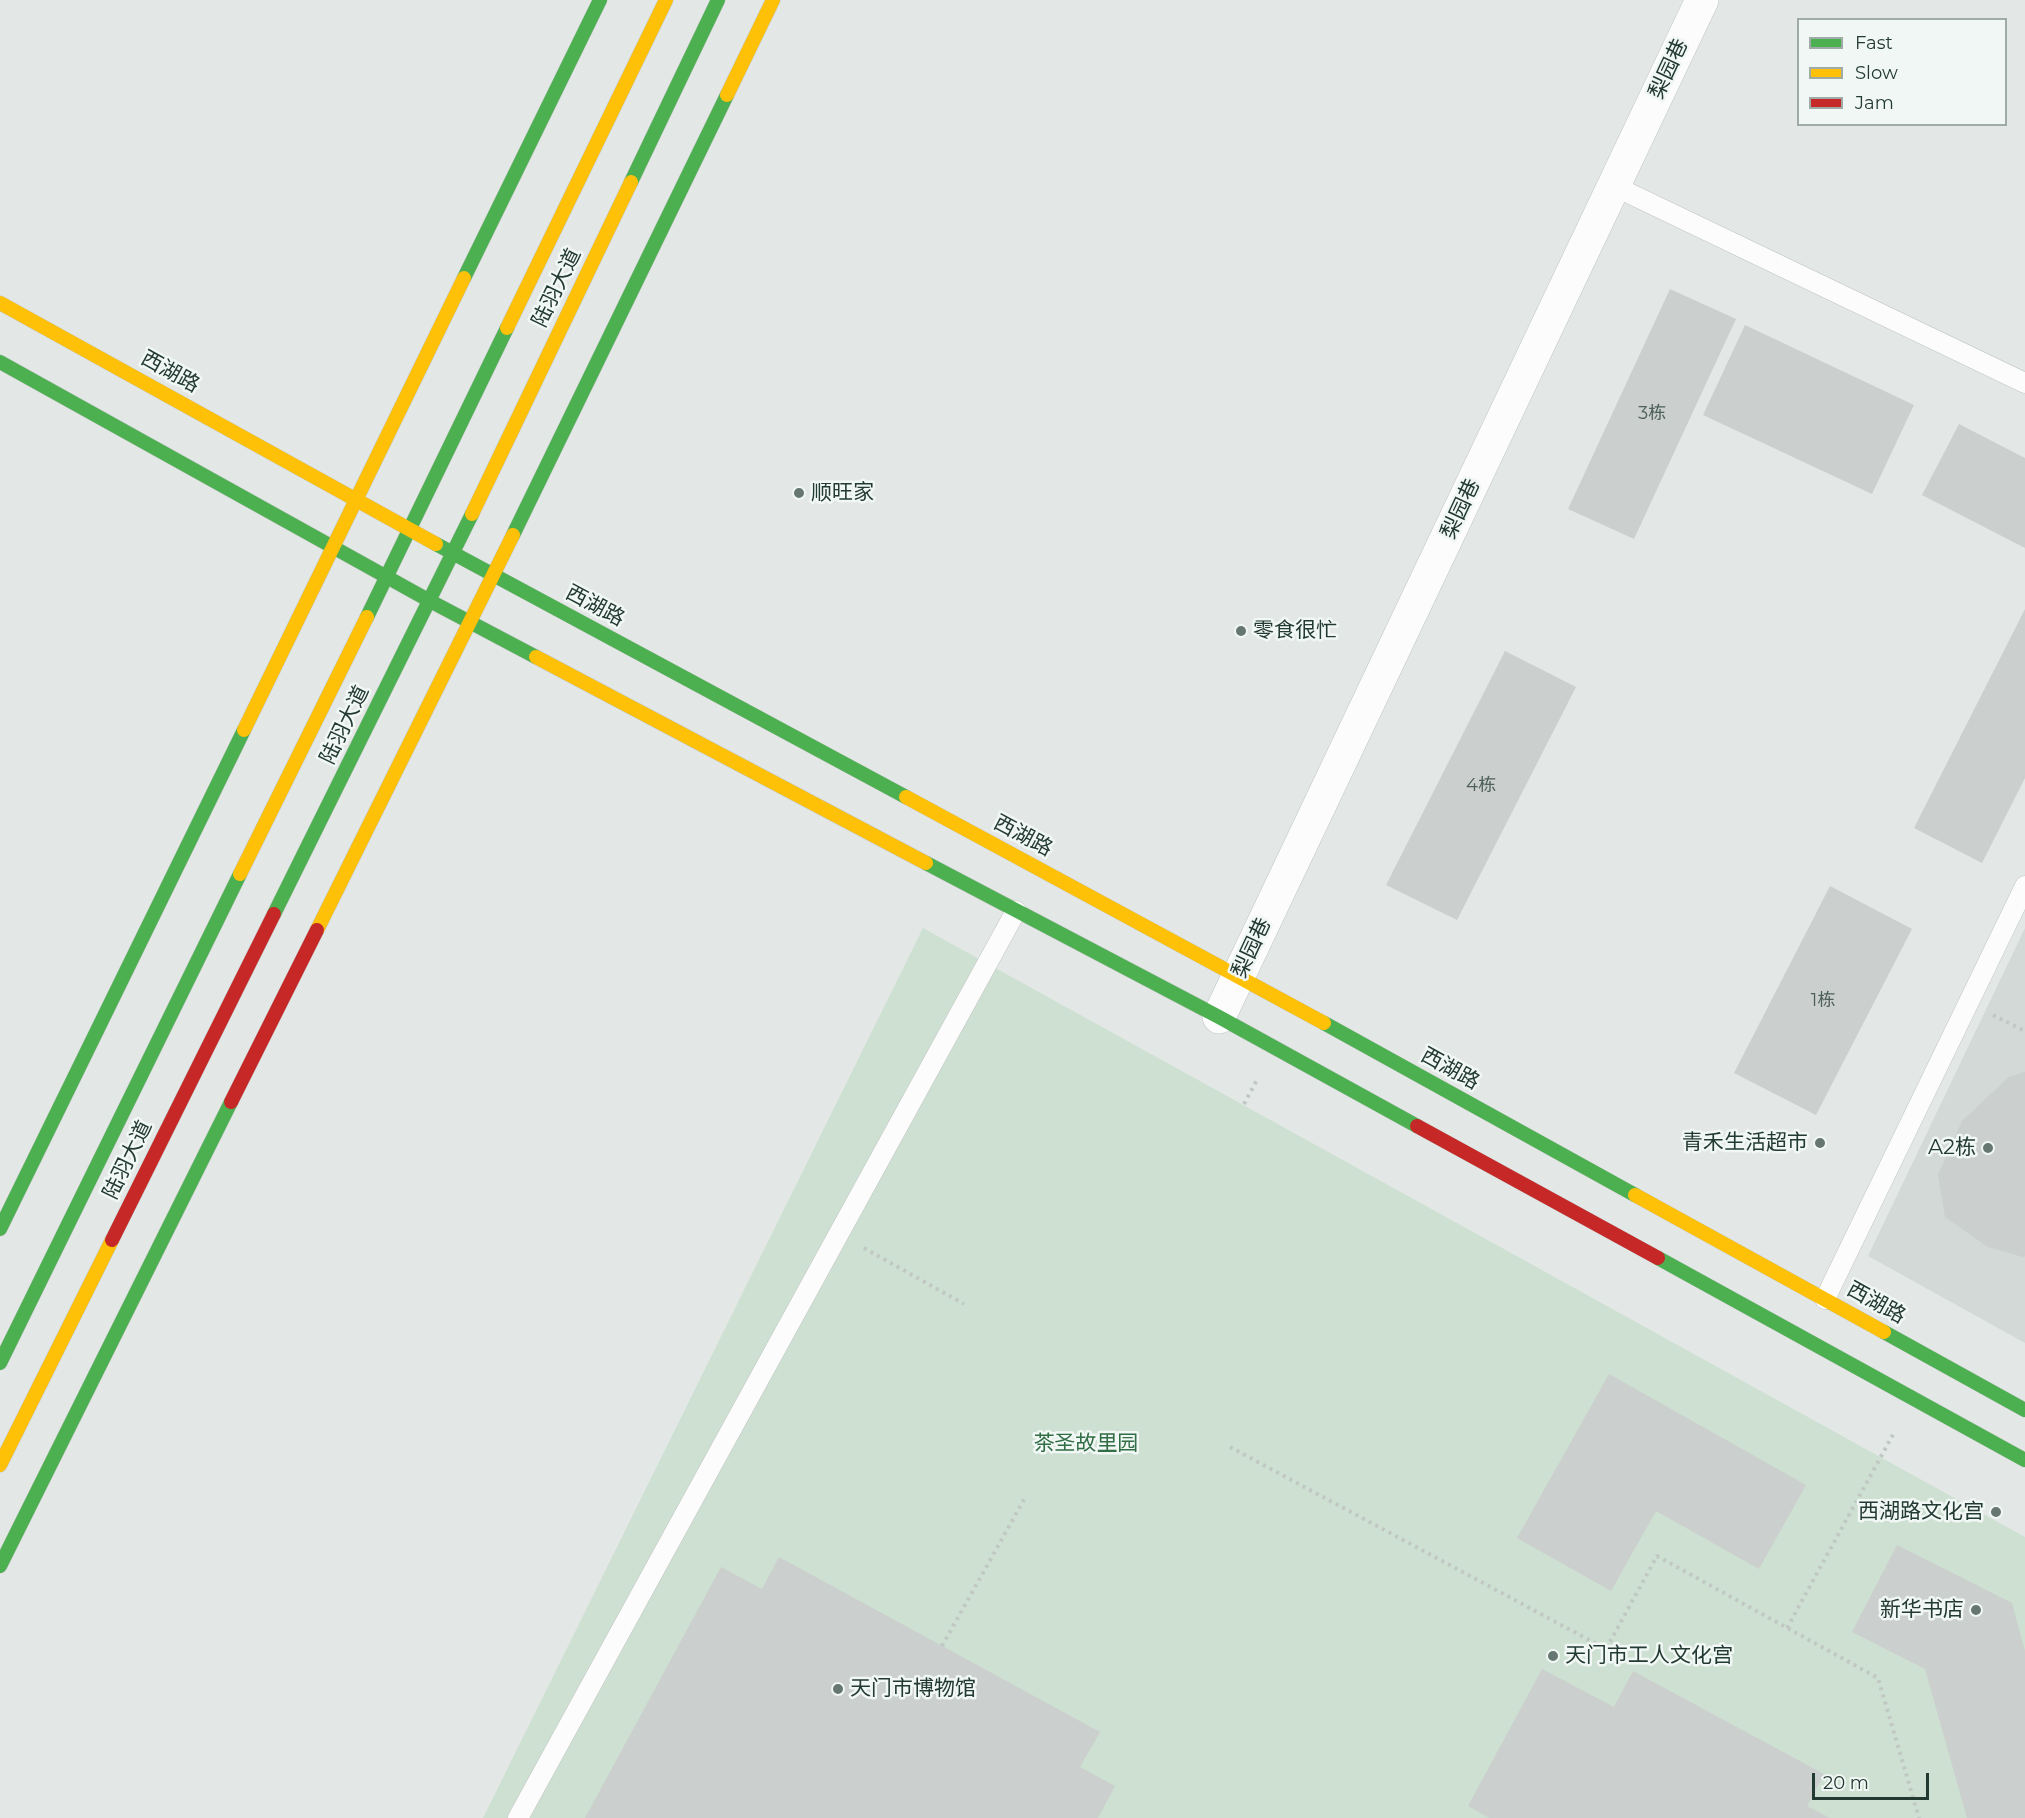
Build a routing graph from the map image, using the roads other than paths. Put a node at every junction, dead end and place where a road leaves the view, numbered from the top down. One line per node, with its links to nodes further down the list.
1 (600, 0): 10 (main road)
2 (666, 0): 11 (main road, 陆羽大道)
3 (718, 0): 13 (main road, 陆羽大道)
4 (773, 0): 14 (main road)
5 (1702, 0): 6 (street, 梨园巷)
6 (1614, 186): 9 (lane); 20 (street, 梨园巷)
7 (0, 303): 10 (main road, 西湖路)
8 (0, 362): 12 (main road)
9 (2025, 383)
10 (358, 499): 11 (main road, 西湖路); 12 (main road)
11 (410, 528): 13 (main road, 西湖路); 15 (main road, 陆羽大道)
12 (335, 547): 15 (main road); 22 (main road)
13 (453, 553): 14 (main road, 西湖路); 16 (main road, 陆羽大道)
14 (494, 575): 17 (main road); 20 (main road, 西湖路)
15 (387, 576): 16 (main road); 24 (main road, 陆羽大道)
16 (430, 601): 17 (main road); 27 (main road, 陆羽大道)
17 (470, 623): 19 (main road); 28 (main road)
18 (2025, 886): 23 (lane)
19 (1016, 911): 21 (main road); 29 (lane)
20 (1239, 976): 21 (street, 梨园巷); 23 (main road, 西湖路)
21 (1219, 1017): 26 (main road)
22 (0, 1229)
23 (1825, 1299): 25 (main road, 西湖路)
24 (0, 1363)
25 (2025, 1410)
26 (2025, 1460)
27 (0, 1465)
28 (0, 1566)
29 (518, 1818)

